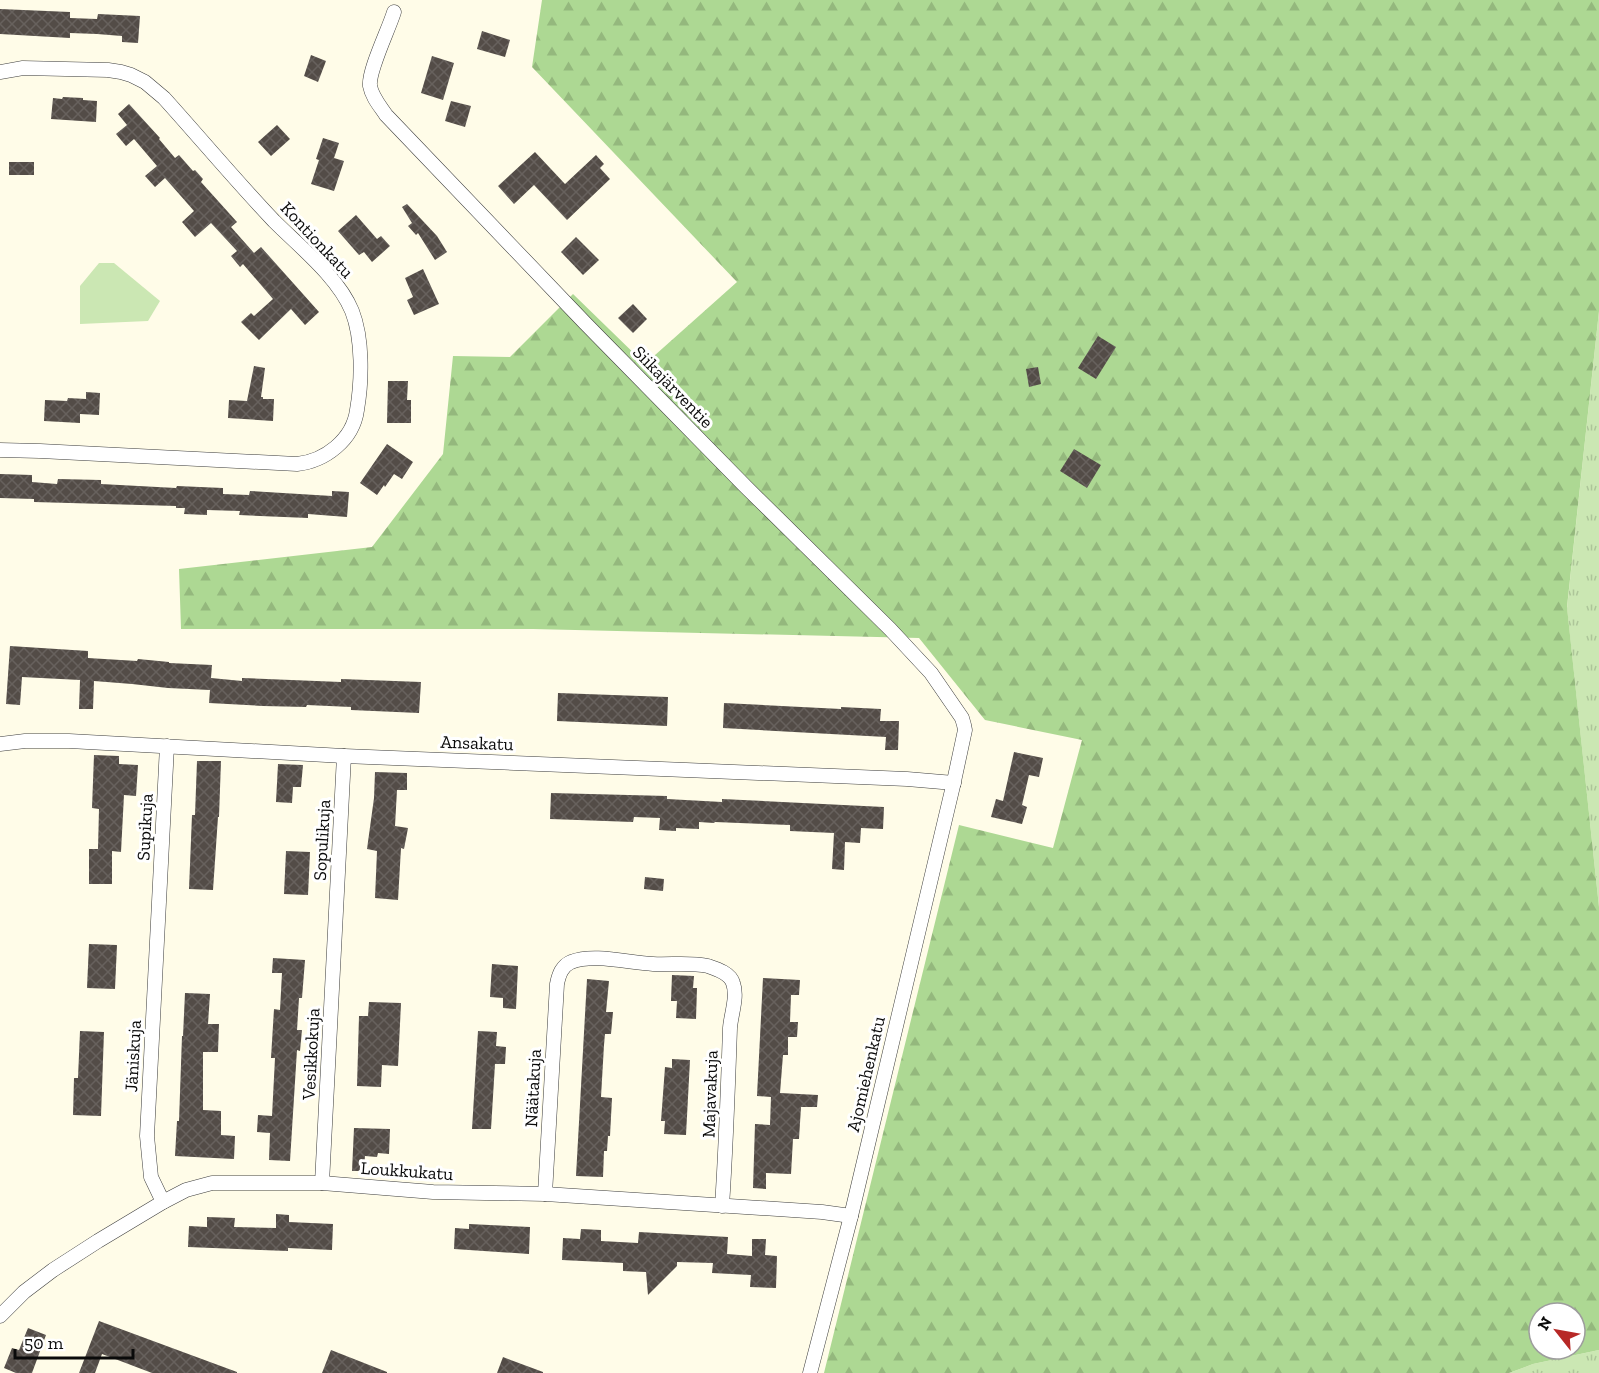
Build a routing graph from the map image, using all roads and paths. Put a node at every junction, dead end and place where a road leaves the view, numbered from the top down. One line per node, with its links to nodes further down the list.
1 (394, 12): 7 (street, Siikajärventie)
2 (0, 72): 3 (street, Kontionkatu)
3 (0, 450)
4 (0, 744): 5 (street, Ansakatu)
5 (167, 746): 6 (street, Ansakatu); 8 (street, Supikuja)
6 (344, 756): 7 (street, Ansakatu); 9 (street, Sopulikuja)
7 (954, 783): 15 (street, Ajomiehenkatu)
8 (159, 909): 13 (street, Jäniskuja)
9 (336, 926): 11 (street, Vesikkokuja)
10 (557, 984): 12 (street, Näätakuja); 14 (street, Majavakuja)
11 (322, 1184): 12 (street, Loukkukatu); 13 (street, Loukkukatu)
12 (545, 1194): 14 (street, Loukkukatu)
13 (163, 1202): 16 (street, Loukkukatu)
14 (722, 1206): 15 (street, Loukkukatu)
15 (851, 1216): 17 (street, Ajomiehenkatu)
16 (0, 1316)
17 (810, 1373)

